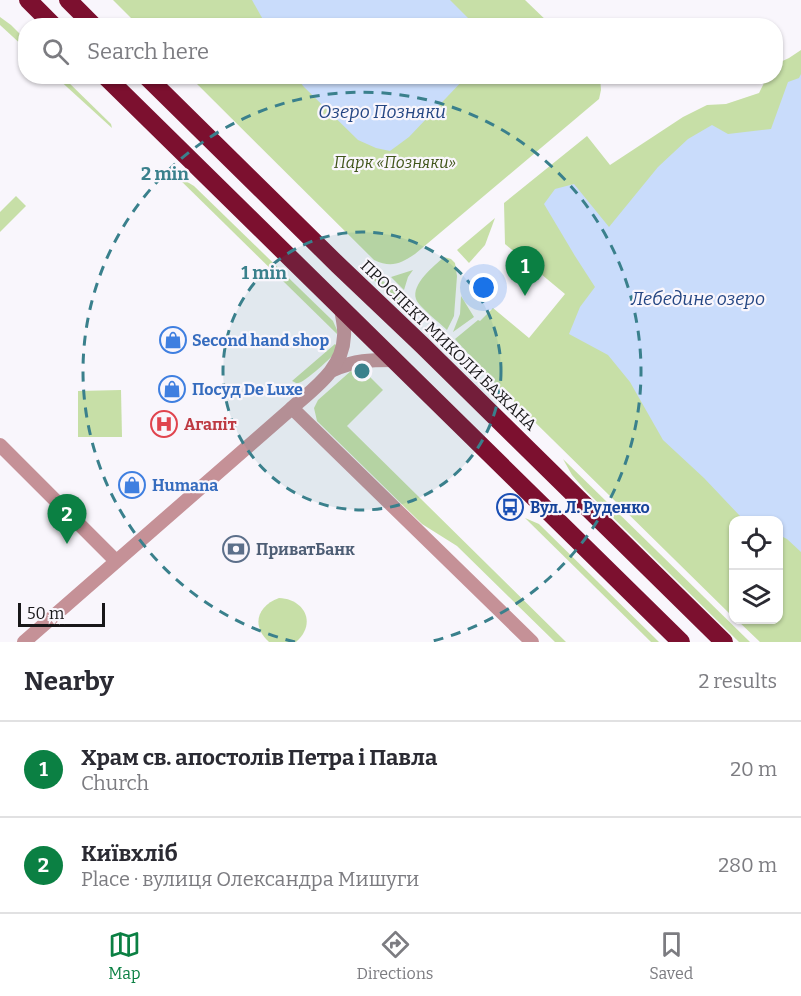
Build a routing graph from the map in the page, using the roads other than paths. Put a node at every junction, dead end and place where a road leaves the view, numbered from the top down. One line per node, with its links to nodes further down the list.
1 (16, 0): 3 (highway)
2 (68, 0): 5 (highway)
3 (31, 4): 4 (highway)
4 (46, 18)
5 (86, 18)
6 (113, 84): 8 (highway)
7 (154, 84): 17 (highway, ПРОСПЕКТ МИКОЛИ БАЖАНА)
8 (340, 308): 9 (highway); 10 (street)
9 (394, 360): 10 (street); 16 (highway)
10 (333, 370): 11 (street)
11 (292, 408): 13 (street); 15 (street)
12 (0, 446): 13 (street)
13 (116, 561): 14 (street)
14 (24, 642)
15 (532, 642)
16 (681, 642)
17 (724, 642)

